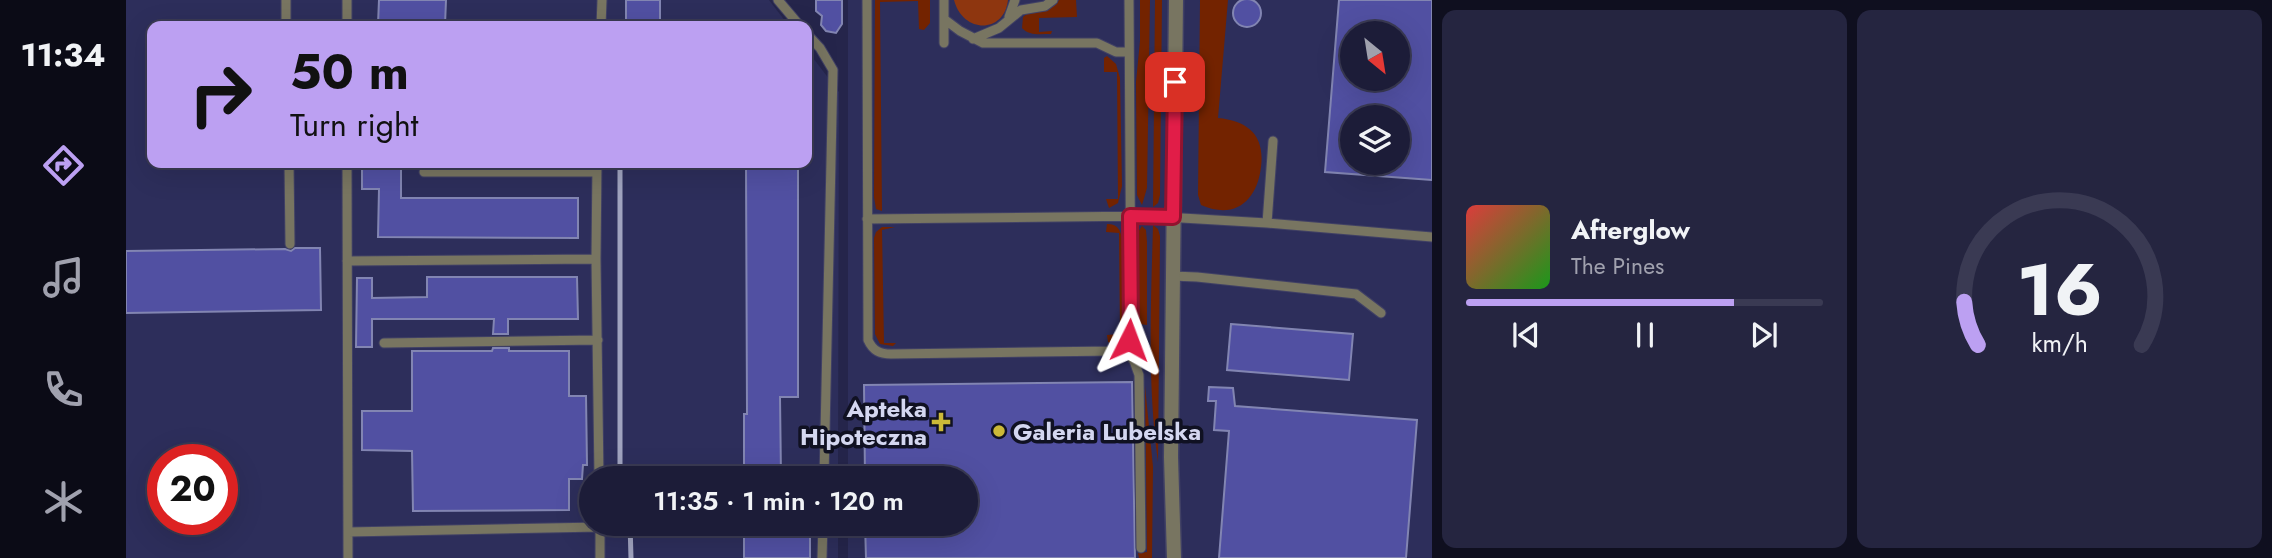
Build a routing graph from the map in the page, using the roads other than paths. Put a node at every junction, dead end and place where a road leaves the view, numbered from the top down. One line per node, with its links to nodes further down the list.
1 (286, 0): 12 (lane)
2 (347, 0): 13 (lane)
3 (602, 0): 14 (lane)
4 (778, 0): 15 (lane)
5 (867, 0): 29 (lane)
6 (944, 0): 11 (lane)
7 (1015, 0): 16 (lane)
8 (1053, 0): 16 (lane)
9 (1129, 0): 20 (lane)
10 (1176, 0): 28 (street)
11 (944, 19): 17 (lane); 19 (lane)
12 (286, 21)
13 (347, 21)
14 (601, 21)
15 (796, 21)
16 (1006, 21): 17 (lane)
17 (973, 39): 20 (lane)
18 (812, 41): 41 (lane)
19 (944, 43)
20 (1129, 52): 27 (lane)
21 (1273, 141): 30 (lane)
22 (289, 168): 32 (lane)
23 (347, 168): 34 (lane)
24 (562, 168): 26 (lane)
25 (597, 168): 33 (lane)
26 (424, 172)
27 (1130, 216): 28 (lane); 29 (lane); 39 (lane)
28 (1173, 217): 30 (lane); 35 (street)
29 (867, 219): 39 (lane)
30 (1268, 223): 31 (lane)
31 (1432, 237)
32 (290, 244)
33 (596, 259): 34 (lane); 37 (lane)
34 (347, 261): 43 (lane)
35 (1172, 276): 36 (lane); 50 (street)
36 (1381, 313)
37 (598, 340): 38 (lane); 40 (lane)
38 (384, 343)
39 (1123, 347): 46 (lane)
40 (599, 466)
41 (824, 466)
42 (579, 526): 43 (lane)
43 (348, 532): 47 (lane)
44 (600, 536): 48 (lane)
45 (822, 536): 49 (lane)
46 (1141, 548)
47 (348, 558)
48 (600, 558)
49 (822, 558)
50 (1174, 558)

